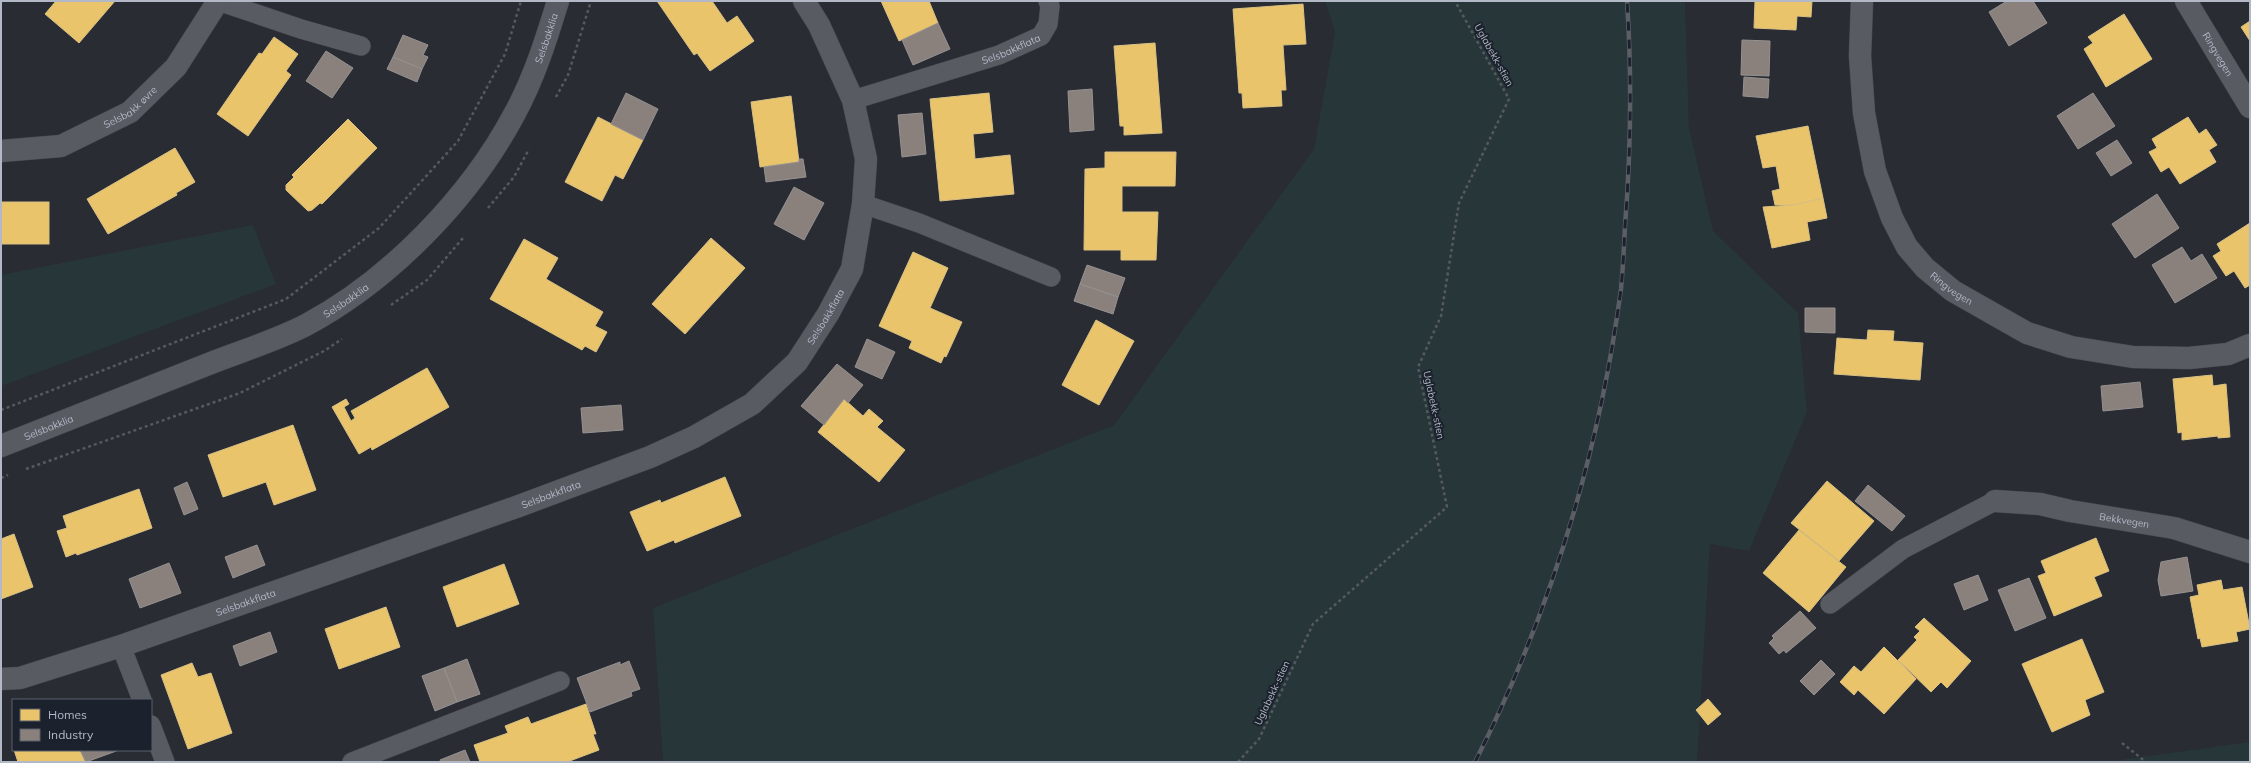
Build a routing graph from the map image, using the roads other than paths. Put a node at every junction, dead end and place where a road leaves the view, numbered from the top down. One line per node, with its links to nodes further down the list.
1 (218, 1): 7 (lane, Selsbakk øvre); 10 (street, Selsbakk øvre)
2 (558, 1): 14 (street, Selsbakklia)
3 (804, 1): 8 (street, Selsbakkflata)
4 (1048, 1): 8 (lane, Selsbakkflata)
5 (1862, 1): 13 (street, Ringvegen)
6 (2186, 1): 9 (street, Ringvegen)
7 (361, 46)
8 (853, 100): 11 (street, Selsbakkflata)
9 (2250, 107)
10 (1, 151)
11 (863, 204): 12 (lane); 18 (street, Selsbakkflata)
12 (1051, 278)
13 (2250, 345)
14 (1, 446)
15 (1995, 501): 16 (street, Bekkvegen); 17 (lane)
16 (2250, 552)
17 (1830, 604)
18 (121, 646): 19 (street, Selsbakkflata); 21 (lane)
19 (1, 678)
20 (560, 681): 24 (lane)
21 (142, 699)
22 (152, 728): 23 (lane)
23 (165, 762)
24 (352, 762)

